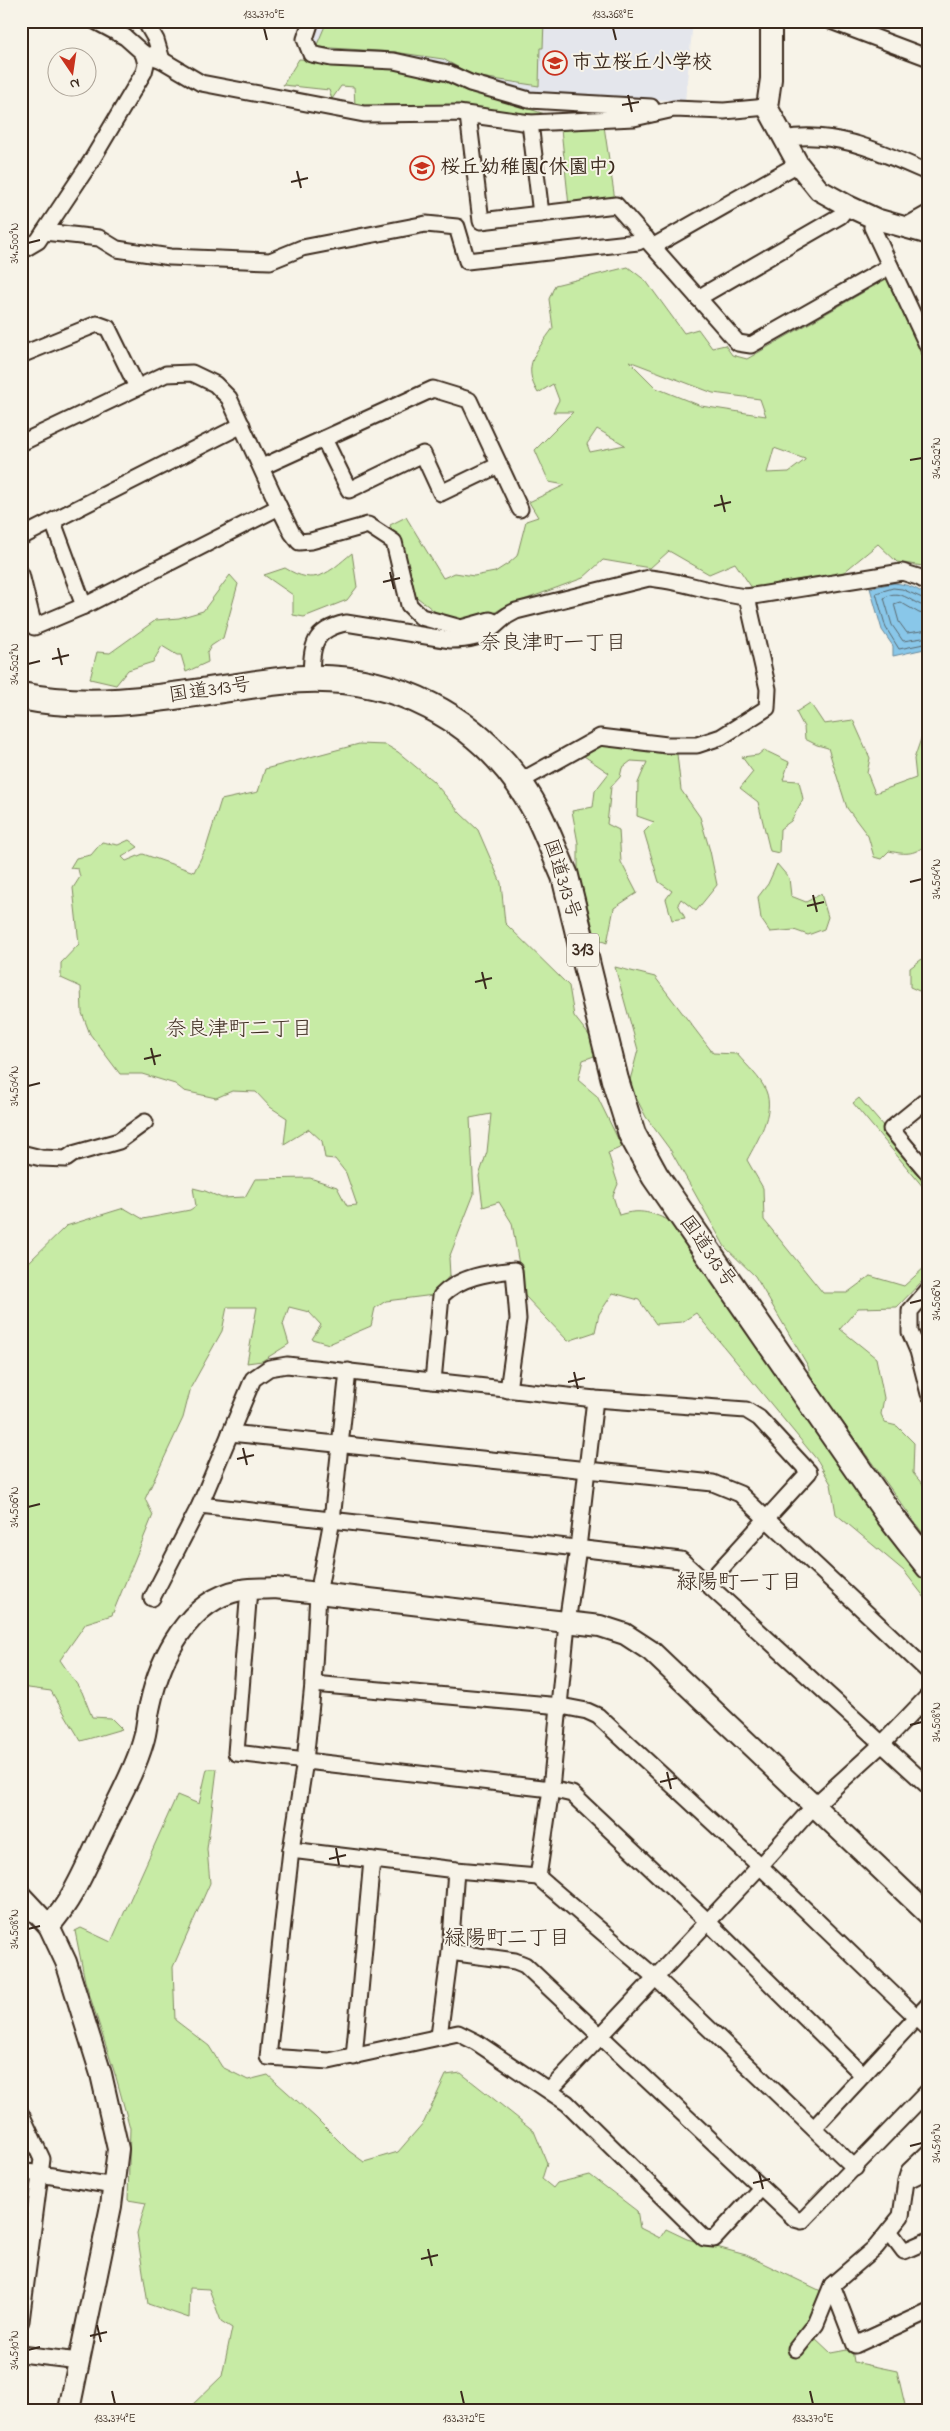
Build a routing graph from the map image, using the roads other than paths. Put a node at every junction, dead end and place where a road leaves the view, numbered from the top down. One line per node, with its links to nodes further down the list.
1 (95, 21): 7 (street)
2 (119, 21): 7 (street)
3 (145, 21): 10 (street)
4 (311, 21): 12 (street)
5 (771, 21): 11 (street)
6 (831, 21): 9 (street)
7 (125, 37): 8 (street)
8 (143, 53): 10 (street); 25 (street)
9 (929, 58)
10 (162, 60): 13 (street)
11 (767, 107): 12 (street); 15 (street)
12 (654, 113): 14 (street)
13 (468, 115): 14 (street); 22 (street)
14 (530, 123): 20 (street)
15 (783, 139): 16 (street); 17 (street)
16 (798, 164): 18 (street); 27 (street)
17 (929, 173)
18 (848, 206): 21 (street); 30 (street)
19 (929, 213): 23 (street)
20 (541, 214): 22 (street); 27 (street)
21 (876, 218): 23 (street); 29 (street)
22 (481, 221): 24 (street)
23 (906, 226): 26 (street)
24 (457, 227): 25 (street); 27 (street)
25 (44, 232): 28 (street)
26 (929, 234)
27 (650, 242): 30 (street)
28 (21, 251)
29 (890, 266): 30 (street); 31 (street)
30 (698, 298)
31 (929, 349)
32 (21, 355): 33 (street)
33 (137, 387): 34 (street); 36 (street)
34 (242, 425): 38 (street); 41 (street)
35 (324, 439): 37 (street); 37 (street); 38 (street)
36 (21, 442)
37 (499, 465): 40 (street)
38 (262, 467): 39 (street)
39 (280, 507): 46 (street); 47 (street)
40 (520, 509)
41 (53, 522): 42 (street); 46 (street)
42 (21, 537)
43 (21, 574): 46 (street)
44 (929, 584): 45 (street)
45 (747, 597): 47 (street); 50 (street)
46 (84, 606)
47 (497, 623): 48 (street)
48 (312, 678): 49 (highway, 国道313号 / 313); 50 (highway, 国道313号 / 313)
49 (21, 696)
50 (520, 785): 68 (highway, 国道313号 / 313)
51 (929, 1098): 54 (street)
52 (146, 1122): 53 (street)
53 (21, 1153)
54 (929, 1174)
55 (929, 1289): 59 (street)
56 (348, 1371): 57 (street); 61 (street); 62 (street)
57 (432, 1381): 58 (street); 58 (street)
58 (508, 1390): 60 (street)
59 (929, 1394)
60 (595, 1400): 63 (street); 65 (street)
61 (230, 1433): 62 (street); 64 (street)
62 (340, 1444): 63 (street); 66 (street)
63 (587, 1470): 65 (street); 67 (street)
64 (200, 1505): 66 (street); 72 (street)
65 (766, 1519): 69 (street); 74 (street)
66 (332, 1520): 67 (street); 71 (street)
67 (578, 1548): 69 (street); 73 (street)
68 (929, 1566)
69 (708, 1584): 78 (street)
70 (249, 1589): 71 (street); 79 (street); 91 (street)
71 (318, 1594): 73 (street); 75 (street)
72 (152, 1598)
73 (567, 1622): 77 (street); 82 (street)
74 (929, 1672)
75 (313, 1684): 77 (street); 79 (street)
76 (929, 1695): 78 (street)
77 (560, 1706): 81 (street); 85 (street)
78 (882, 1744): 80 (street); 82 (street)
79 (305, 1761): 81 (street); 83 (street)
80 (929, 1787)
81 (551, 1789): 87 (street); 90 (street)
82 (814, 1806): 85 (street); 89 (street)
83 (291, 1850): 84 (street); 99 (street)
84 (372, 1860): 86 (street); 99 (street)
85 (760, 1866): 90 (street); 95 (street)
86 (456, 1870): 87 (street); 92 (street)
87 (538, 1877): 93 (street)
88 (21, 1896): 91 (street)
89 (929, 1915)
90 (708, 1922): 93 (street); 100 (street)
91 (49, 1926): 111 (street)
92 (450, 1952): 97 (street); 98 (street)
93 (656, 1978): 97 (street); 104 (street)
94 (929, 2004): 95 (street)
95 (918, 2018): 96 (street); 100 (street)
96 (929, 2029)
97 (601, 2035): 101 (street); 112 (street)
98 (439, 2036): 99 (street); 101 (street)
99 (354, 2057)
100 (863, 2076): 104 (street)
101 (550, 2090): 112 (street)
102 (929, 2090): 106 (street)
103 (21, 2114): 109 (street)
104 (814, 2128): 106 (street)
105 (929, 2152): 110 (street)
106 (855, 2168): 112 (street)
107 (929, 2170): 110 (street)
108 (21, 2171): 109 (street)
109 (40, 2174): 111 (street); 115 (street)
110 (906, 2180): 113 (street)
111 (114, 2186): 121 (street)
112 (761, 2188)
113 (889, 2231): 114 (street); 116 (street)
114 (929, 2240)
115 (26, 2241): 118 (street)
116 (832, 2285): 117 (street); 119 (street)
117 (929, 2311)
118 (21, 2321)
119 (796, 2349)
120 (21, 2354): 121 (street)
121 (79, 2361): 122 (street)
122 (69, 2410)

